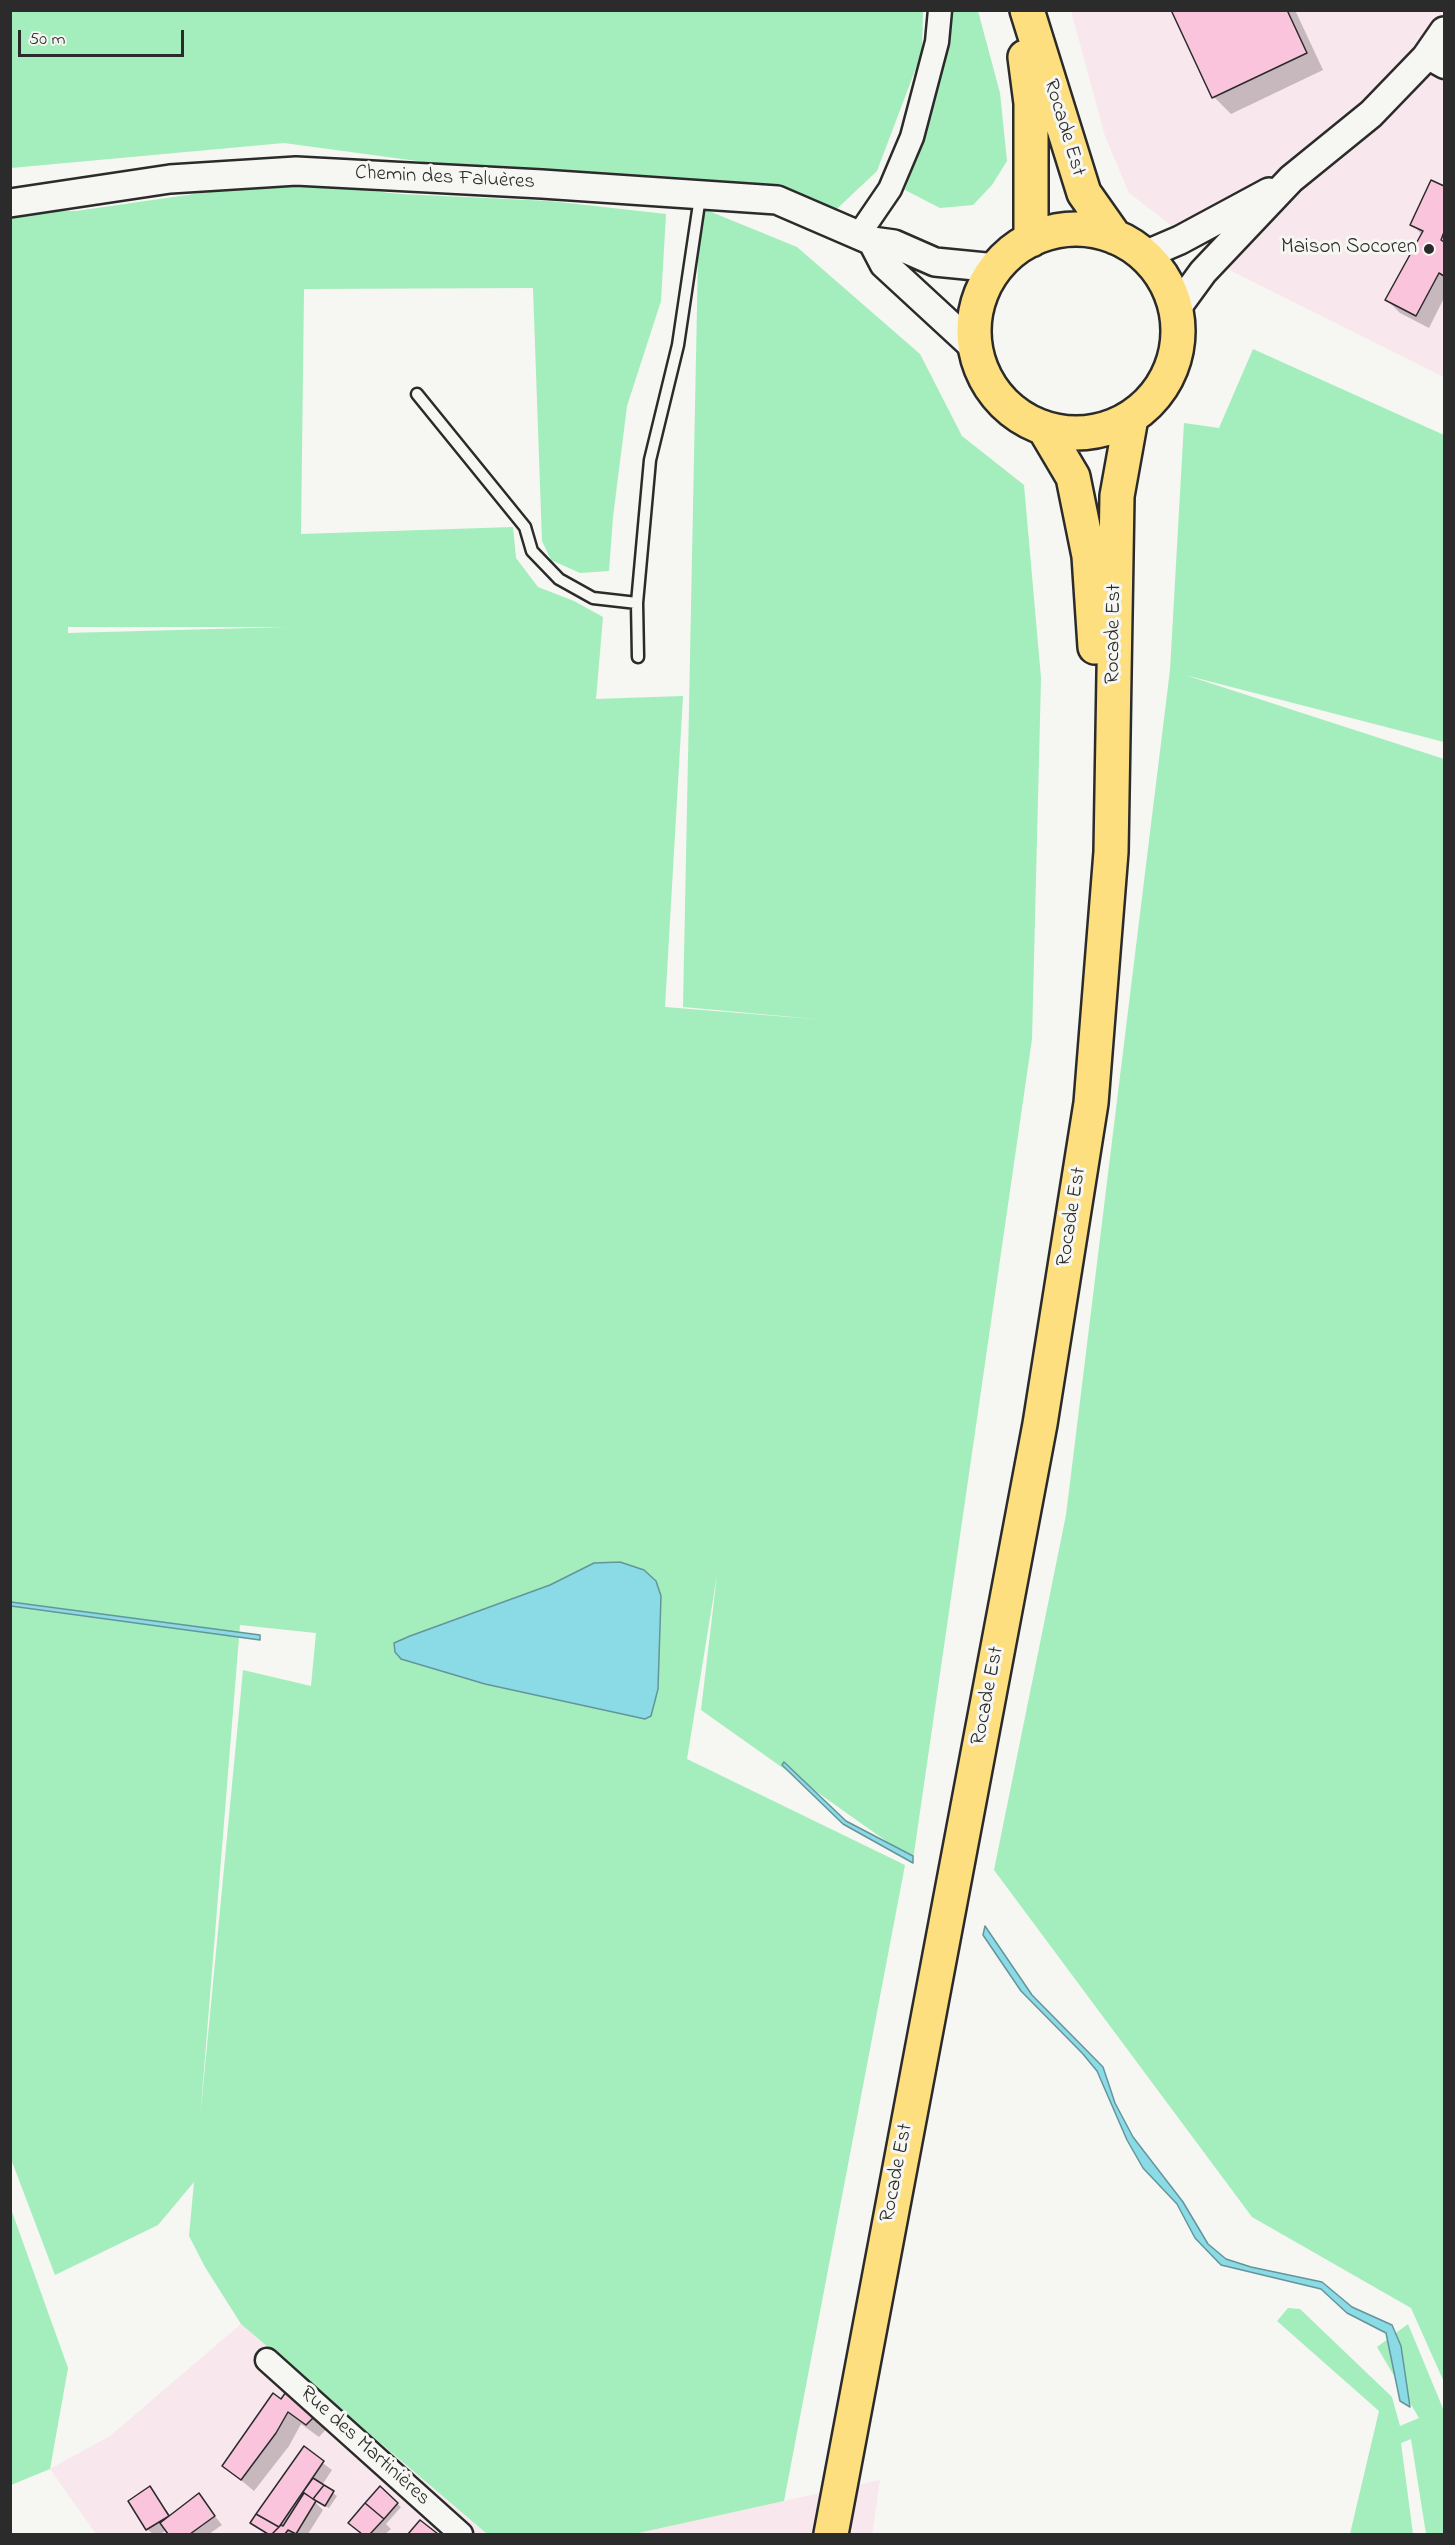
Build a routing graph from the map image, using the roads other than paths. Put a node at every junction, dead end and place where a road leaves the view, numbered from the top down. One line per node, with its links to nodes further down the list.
1 (940, 10): 9 (street)
2 (1019, 10): 11 (main road, Rocade Est)
3 (1027, 10): 10 (main road, Rocade Est)
4 (1444, 31): 5 (street)
5 (1435, 62): 6 (street)
6 (1291, 179): 12 (street); 14 (street)
7 (700, 197): 8 (street, Chemin des Faluères); 9 (street, Chemin des Faluères); 19 (lane)
8 (10, 203)
9 (866, 237): 13 (street, Chemin des Faluères); 15 (street)
10 (1115, 237): 11 (main road); 12 (main road)
11 (1031, 240): 13 (main road)
12 (1145, 255): 14 (main road)
13 (996, 268): 15 (main road)
14 (1176, 309): 17 (main road)
15 (975, 348): 18 (main road)
16 (417, 394): 19 (lane)
17 (1131, 418): 18 (main road); 21 (main road, Rocade Est)
18 (1044, 428): 21 (main road, Rocade Est)
19 (637, 603): 20 (lane)
20 (638, 657)
21 (1111, 852): 24 (main road, Rocade Est)
22 (267, 2360): 23 (street, Rue des Martinières)
23 (461, 2535)
24 (831, 2535)

